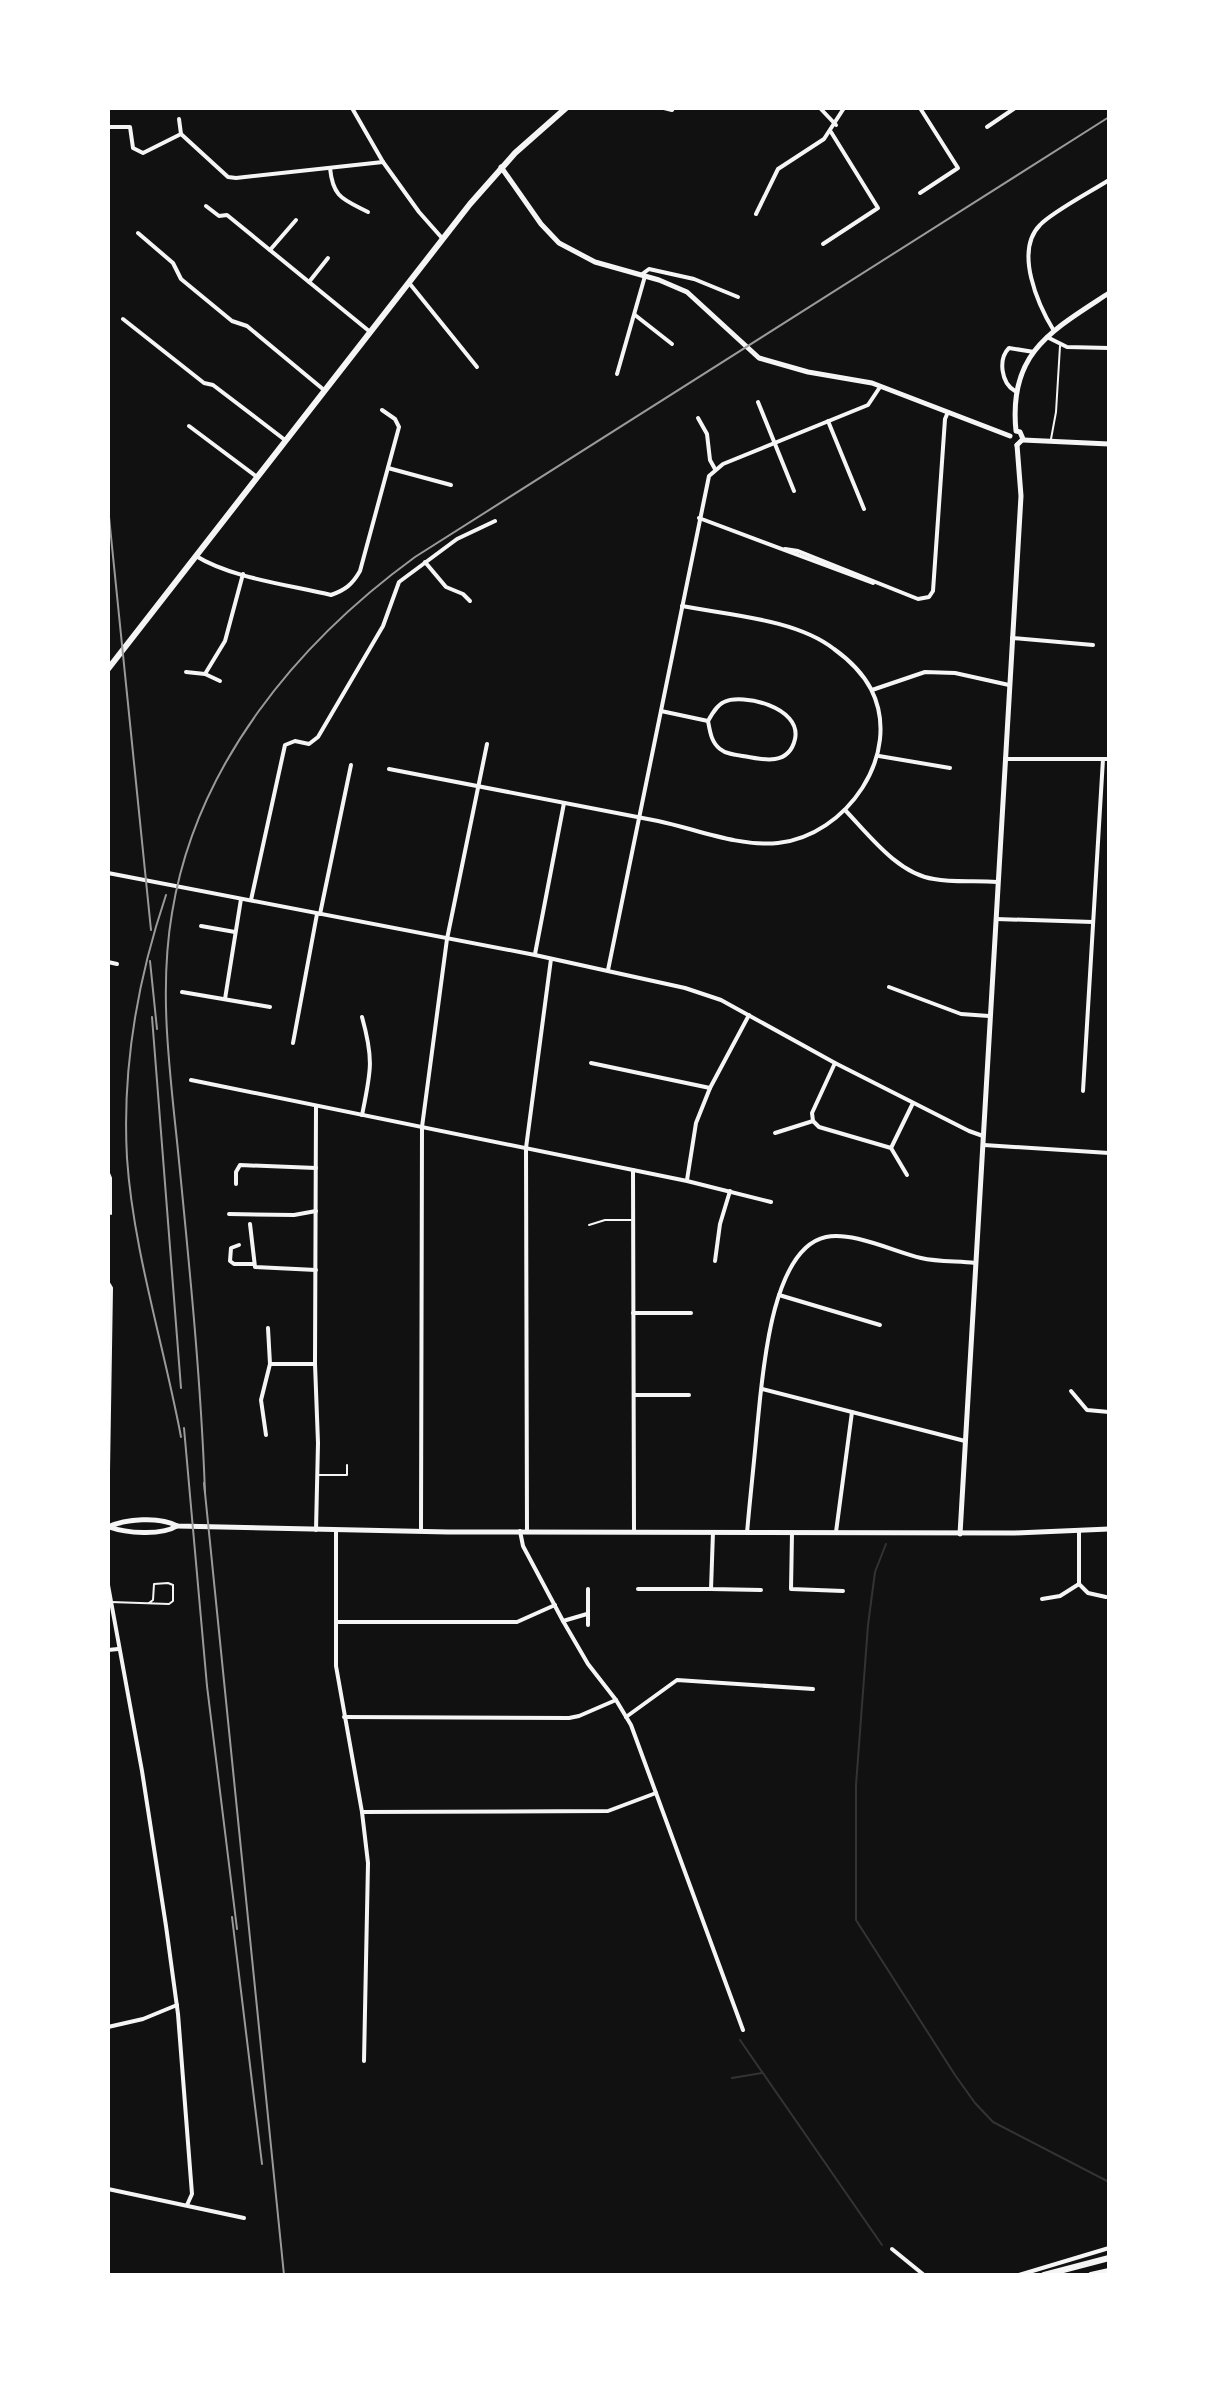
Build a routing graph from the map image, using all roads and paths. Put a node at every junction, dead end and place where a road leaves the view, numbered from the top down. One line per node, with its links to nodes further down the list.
1 (352, 108): 17 (street)
2 (566, 108): 18 (main road)
3 (664, 108): 4 (street)
4 (673, 108)
5 (820, 108): 12 (street)
6 (844, 108): 12 (street)
7 (920, 108): 21 (street)
8 (1001, 108): 10 (street)
9 (1015, 108): 10 (street)
10 (1005, 115): 14 (street)
11 (179, 119): 16 (street)
12 (836, 125): 15 (street)
13 (108, 127): 16 (street)
14 (987, 127)
15 (831, 132): 24 (street); 28 (street)
16 (181, 134): 19 (street)
17 (383, 162): 19 (street); 27 (street)
18 (501, 167): 27 (main road); 31 (street)
19 (330, 168): 23 (street)
20 (1109, 180): 39 (street)
21 (920, 193)
22 (206, 206): 29 (street)
23 (368, 212)
24 (756, 214)
25 (296, 220): 29 (street)
26 (138, 233): 48 (street)
27 (442, 238): 33 (main road)
28 (823, 244)
29 (270, 250): 32 (street)
30 (328, 258): 32 (street)
31 (643, 275): 35 (street); 36 (street); 47 (street)
32 (309, 282): 38 (street)
33 (408, 282): 38 (main road); 45 (street)
34 (1109, 293): 39 (street)
35 (738, 297)
36 (635, 315): 41 (street); 46 (street)
37 (123, 319): 58 (street)
38 (369, 331): 48 (main road)
39 (1054, 331): 40 (street)
40 (1047, 337): 42 (street); 44 (street)
41 (672, 344)
42 (1060, 345): 43 (street); 60 (lane)
43 (1109, 348)
44 (1034, 352): 49 (street); 49 (street)
45 (477, 367)
46 (617, 374)
47 (880, 387): 52 (street); 54 (street)
48 (324, 390): 58 (main road)
49 (1015, 391): 56 (street)
50 (758, 402): 59 (street)
51 (382, 410): 63 (street)
52 (948, 412): 57 (street); 69 (street)
53 (698, 418): 64 (street)
54 (828, 421): 59 (street); 68 (street)
55 (189, 426): 65 (street)
56 (1016, 431): 57 (street); 61 (street)
57 (1010, 436): 61 (street)
58 (285, 440): 65 (main road)
59 (774, 442): 64 (street); 67 (street)
60 (1050, 442): 61 (street); 62 (street)
61 (1020, 443): 76 (street)
62 (1109, 444)
63 (388, 468): 66 (street); 73 (street)
64 (715, 469): 69 (street)
65 (257, 477): 71 (main road)
66 (451, 485)
67 (794, 491)
68 (864, 509)
69 (699, 518): 75 (street)
70 (495, 521): 72 (street)
71 (196, 556): 73 (street); 78 (main road)
72 (425, 562): 74 (street); 100 (street)
73 (243, 574): 80 (street)
74 (470, 601)
75 (682, 606): 83 (street); 84 (street)
76 (1012, 638): 77 (street); 82 (street)
77 (1093, 645)
78 (108, 669)
79 (186, 672): 80 (street)
80 (205, 674): 81 (street)
81 (220, 681)
82 (1009, 685): 83 (street); 88 (street)
83 (872, 690): 87 (street)
84 (661, 711): 85 (street); 96 (street)
85 (708, 721): 85 (street)
86 (487, 744): 93 (street)
87 (879, 756): 91 (street); 95 (street)
88 (1005, 759): 89 (street); 98 (street)
89 (1106, 759): 103 (street)
90 (351, 765): 101 (street)
91 (950, 768)
92 (389, 769): 93 (street)
93 (478, 786): 94 (street); 106 (street)
94 (564, 803): 96 (street); 107 (street)
95 (845, 810): 96 (street); 98 (street)
96 (639, 817): 111 (street)
97 (108, 873): 99 (street)
98 (997, 882): 102 (street)
99 (241, 899): 100 (street); 105 (street)
100 (251, 900): 101 (street)
101 (318, 914): 106 (street); 119 (street)
102 (995, 919): 103 (street); 117 (street)
103 (1093, 922): 125 (street)
104 (201, 926): 105 (street)
105 (235, 932): 114 (street)
106 (447, 939): 107 (street); 131 (street)
107 (535, 955): 108 (street)
108 (552, 958): 111 (street); 135 (street)
109 (108, 962): 110 (street)
110 (117, 964)
111 (608, 970): 116 (street)
112 (889, 987): 117 (street)
113 (182, 992): 114 (street)
114 (225, 999): 115 (street)
115 (270, 1007)
116 (749, 1015): 121 (street); 124 (street)
117 (989, 1016): 133 (street)
118 (362, 1017): 128 (street)
119 (293, 1043)
120 (591, 1063): 124 (street)
121 (835, 1063): 126 (street); 130 (street)
122 (108, 1067): 129 (street)
123 (191, 1080): 127 (street)
124 (710, 1088): 142 (street)
125 (1083, 1091)
126 (913, 1103): 133 (street); 136 (street)
127 (316, 1106): 128 (street); 138 (street)
128 (362, 1115): 131 (street)
129 (108, 1116)
130 (813, 1121): 132 (street); 136 (street)
131 (422, 1127): 135 (street); 182 (street)
132 (775, 1133)
133 (983, 1136): 134 (street)
134 (982, 1145): 137 (street); 154 (street)
135 (526, 1148): 139 (street); 183 (street)
136 (891, 1148): 141 (street)
137 (1109, 1153)
138 (316, 1168): 143 (street); 146 (street)
139 (633, 1170): 142 (street); 149 (street)
140 (108, 1171): 147 (lane)
141 (907, 1175)
142 (687, 1181): 144 (street)
143 (236, 1184)
144 (730, 1191): 145 (street); 153 (street)
145 (771, 1202)
146 (316, 1211): 148 (street); 156 (street)
147 (111, 1214)
148 (229, 1214)
149 (633, 1220): 151 (lane); 159 (street)
150 (250, 1224): 155 (street)
151 (589, 1225)
152 (239, 1245): 155 (street)
153 (715, 1261)
154 (975, 1263): 158 (street); 173 (street)
155 (253, 1264): 156 (street)
156 (316, 1270): 164 (street)
157 (109, 1283): 165 (street)
158 (779, 1295): 161 (street); 166 (street)
159 (633, 1313): 160 (street); 168 (street)
160 (691, 1313)
161 (880, 1325)
162 (268, 1328): 163 (street)
163 (270, 1364): 164 (street); 172 (street)
164 (315, 1364): 176 (street)
165 (109, 1382): 175 (street)
166 (762, 1389): 170 (street); 187 (street)
167 (1071, 1391): 171 (street)
168 (634, 1395): 169 (street); 185 (street)
169 (689, 1395)
170 (852, 1412): 173 (street); 189 (street)
171 (1109, 1412)
172 (266, 1435)
173 (965, 1441): 190 (street)
174 (347, 1465): 176 (lane)
175 (108, 1471)
176 (316, 1475): 180 (street)
177 (108, 1520): 178 (street)
178 (108, 1528): 180 (street)
179 (1109, 1529): 184 (street)
180 (316, 1530): 181 (street)
181 (336, 1531): 182 (street); 205 (street)
182 (421, 1531): 183 (street)
183 (524, 1531): 185 (street); 202 (street)
184 (1079, 1531): 190 (street); 191 (street)
185 (634, 1532): 186 (street)
186 (713, 1532): 187 (street); 195 (street)
187 (747, 1533): 188 (street)
188 (792, 1533): 189 (street); 197 (street)
189 (836, 1533): 190 (street)
190 (960, 1534)
191 (1079, 1584): 198 (street); 199 (street)
192 (108, 1585): 200 (street)
193 (588, 1589): 203 (street)
194 (638, 1589): 195 (street)
195 (711, 1589): 196 (street)
196 (761, 1590)
197 (843, 1591)
198 (1106, 1597)
199 (1042, 1599)
200 (110, 1602): 201 (lane); 207 (street)
201 (149, 1603): 201 (lane)
202 (555, 1605): 204 (street); 205 (street)
203 (587, 1614): 204 (street); 206 (street)
204 (563, 1621): 210 (street)
205 (336, 1622): 211 (street)
206 (588, 1625)
207 (118, 1649): 208 (street); 215 (street)
208 (108, 1650)
209 (813, 1689): 212 (street)
210 (616, 1700): 211 (street); 212 (street)
211 (344, 1717): 214 (street)
212 (626, 1717): 213 (street)
213 (656, 1793): 214 (street); 217 (street)
214 (362, 1812): 218 (street)
215 (177, 2005): 216 (street); 220 (street)
216 (108, 2027)
217 (743, 2030)
218 (364, 2061)
219 (108, 2189): 220 (street)
220 (187, 2205): 221 (street)
221 (244, 2218)
222 (1109, 2248): 227 (street)
223 (892, 2249): 226 (street)
224 (1109, 2258): 228 (main road)
225 (1109, 2271): 229 (main road)
226 (921, 2274)
227 (1019, 2275)
228 (1044, 2275)
229 (1091, 2275)

